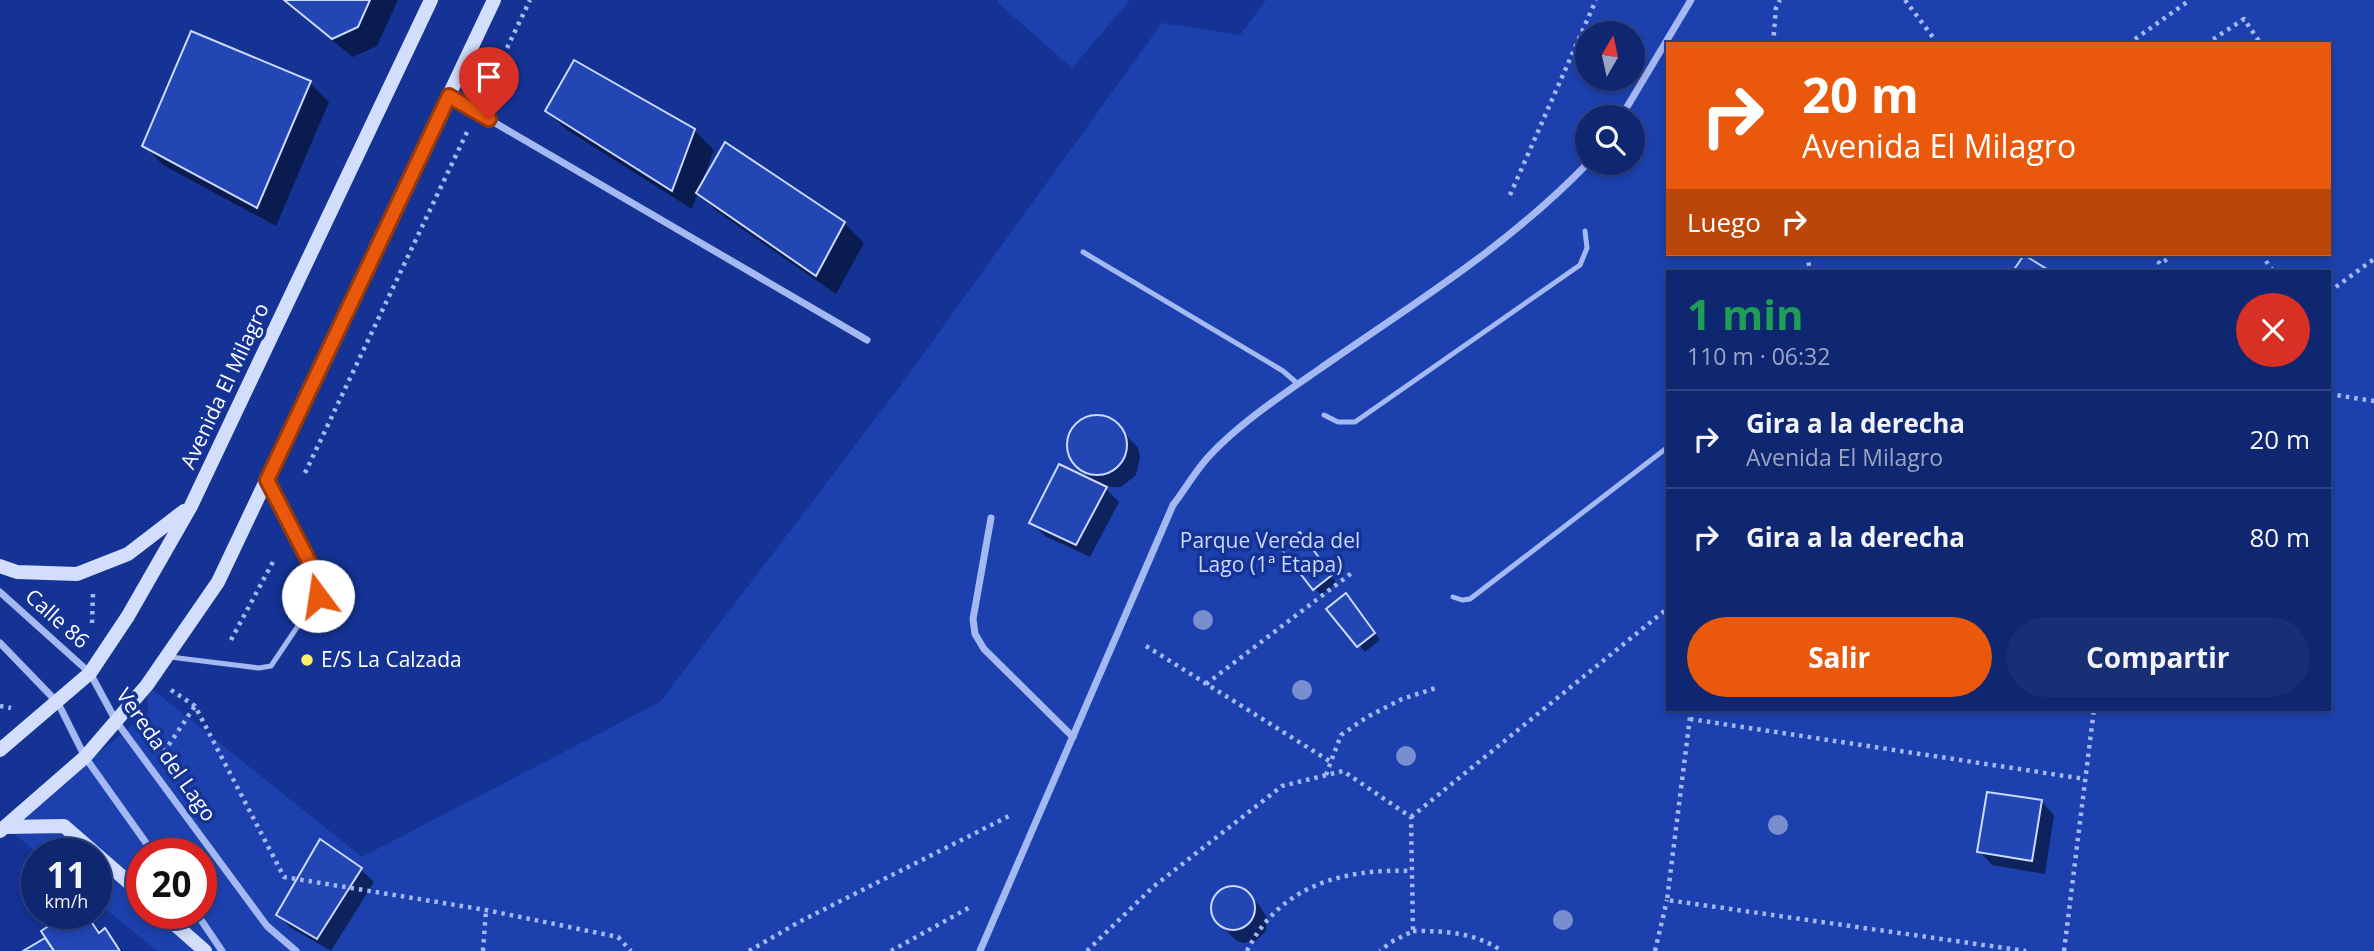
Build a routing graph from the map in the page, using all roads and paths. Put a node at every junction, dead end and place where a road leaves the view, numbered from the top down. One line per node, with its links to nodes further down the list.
1 (431, 0): 33 (main road, Avenida El Milagro)
2 (494, 0): 14 (main road)
3 (530, 0): 16 (path)
4 (1595, 0): 18 (path)
5 (1691, 0): 15 (street)
6 (1780, 0): 9 (path)
7 (1905, 0): 10 (path)
8 (2190, 0): 11 (path)
9 (1773, 42)
10 (1936, 42)
11 (2131, 42)
12 (2209, 42): 13 (path)
13 (2260, 42)
14 (449, 96): 16 (street); 32 (main road)
15 (1628, 105)
16 (477, 112): 25 (street); 31 (path)
17 (1576, 175): 26 (street)
18 (1510, 195)
19 (1586, 231): 29 (lane)
20 (1083, 252): 26 (lane)
21 (2154, 256): 22 (path)
22 (2172, 256)
23 (2374, 259): 24 (path)
24 (2331, 291)
25 (867, 340)
26 (1298, 384): 55 (street)
27 (2331, 394): 28 (path)
28 (2374, 401)
29 (1324, 415)
30 (1666, 449): 40 (lane)
31 (305, 474)
32 (267, 480): 46 (main road); 46 (lane)
33 (191, 506): 37 (main road); 44 (main road, Avenida El Milagro)
34 (991, 518): 55 (street)
35 (275, 558): 42 (path)
36 (0, 566): 37 (main road)
37 (94, 568): 44 (path)
38 (1353, 572): 48 (path)
39 (0, 592): 47 (street, Calle 86)
40 (1452, 597)
41 (1666, 610): 63 (path)
42 (231, 640)
43 (0, 643): 50 (street)
44 (109, 646): 47 (main road, Avenida El Milagro)
45 (1146, 646): 48 (path)
46 (167, 657): 54 (main road)
47 (90, 673): 50 (main road, Avenida El Milagro); 54 (street, Vereda del Lago)
48 (1206, 684): 58 (path)
49 (1439, 687): 58 (path)
50 (58, 703): 56 (main road, Avenida El Milagro); 57 (street)
51 (1691, 711): 53 (path)
52 (2094, 711): 61 (path)
53 (1690, 719): 61 (path); 68 (path)
54 (116, 721): 57 (main road); 59 (street, Vereda del Lago)
55 (1073, 737): 81 (street)
56 (0, 751)
57 (85, 757): 64 (main road); 65 (street)
58 (1331, 762): 60 (path)
59 (152, 770): 70 (path); 76 (street, Vereda del Lago)
60 (1326, 775): 63 (path); 82 (path)
61 (2085, 779): 88 (path)
62 (1013, 814): 79 (path)
63 (1411, 817): 66 (path)
64 (3, 829): 67 (main road)
65 (143, 838)
66 (1412, 871): 73 (path); 83 (path)
67 (126, 880)
68 (1667, 900): 86 (path); 87 (path)
69 (972, 906): 80 (path)
70 (486, 910): 77 (path); 78 (path)
71 (180, 929): 74 (main road)
72 (207, 929): 75 (street)
73 (1413, 932): 84 (path); 85 (path)
74 (205, 951)
75 (222, 951)
76 (296, 951)
77 (483, 951)
78 (631, 951)
79 (749, 951)
80 (891, 951)
81 (980, 951)
82 (1087, 951)
83 (1247, 951)
84 (1380, 951)
85 (1502, 951)
86 (1655, 951)
87 (2026, 951)
88 (2064, 951)

